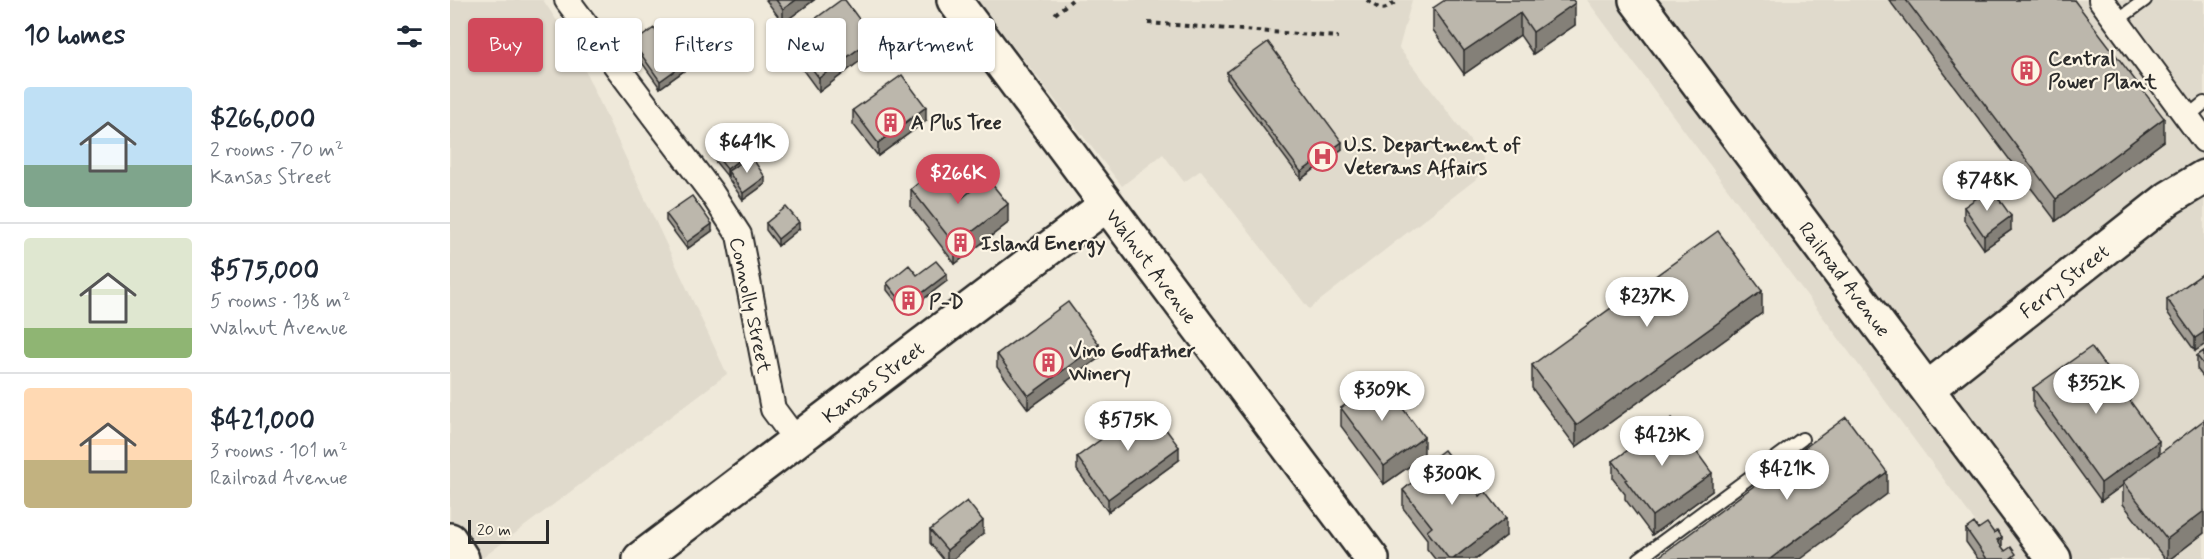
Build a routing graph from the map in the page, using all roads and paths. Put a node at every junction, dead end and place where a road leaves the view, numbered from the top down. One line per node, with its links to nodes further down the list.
1 (567, 0): 18 (street, Connolly Street)
2 (954, 0): 16 (street, Walnut Avenue)
3 (1072, 0): 9 (path)
4 (1367, 0): 5 (path)
5 (1398, 0)
6 (1636, 0): 17 (street, Railroad Avenue)
7 (2101, 0): 10 (street)
8 (2145, 0): 10 (lane)
9 (1055, 14)
10 (2116, 21): 13 (street)
11 (1148, 23): 12 (path)
12 (1338, 37)
13 (2195, 110): 14 (street)
14 (2204, 140)
15 (2204, 177): 17 (street, Ferry Street)
16 (1106, 205): 18 (street, Kansas Street); 23 (street, Walnut Avenue)
17 (1927, 389): 25 (street, Railroad Avenue)
18 (796, 440): 22 (street, Kansas Street)
19 (1802, 440): 24 (lane)
20 (450, 540): 21 (street)
21 (462, 559)
22 (640, 559)
23 (1372, 559)
24 (1639, 559)
25 (2054, 559)

